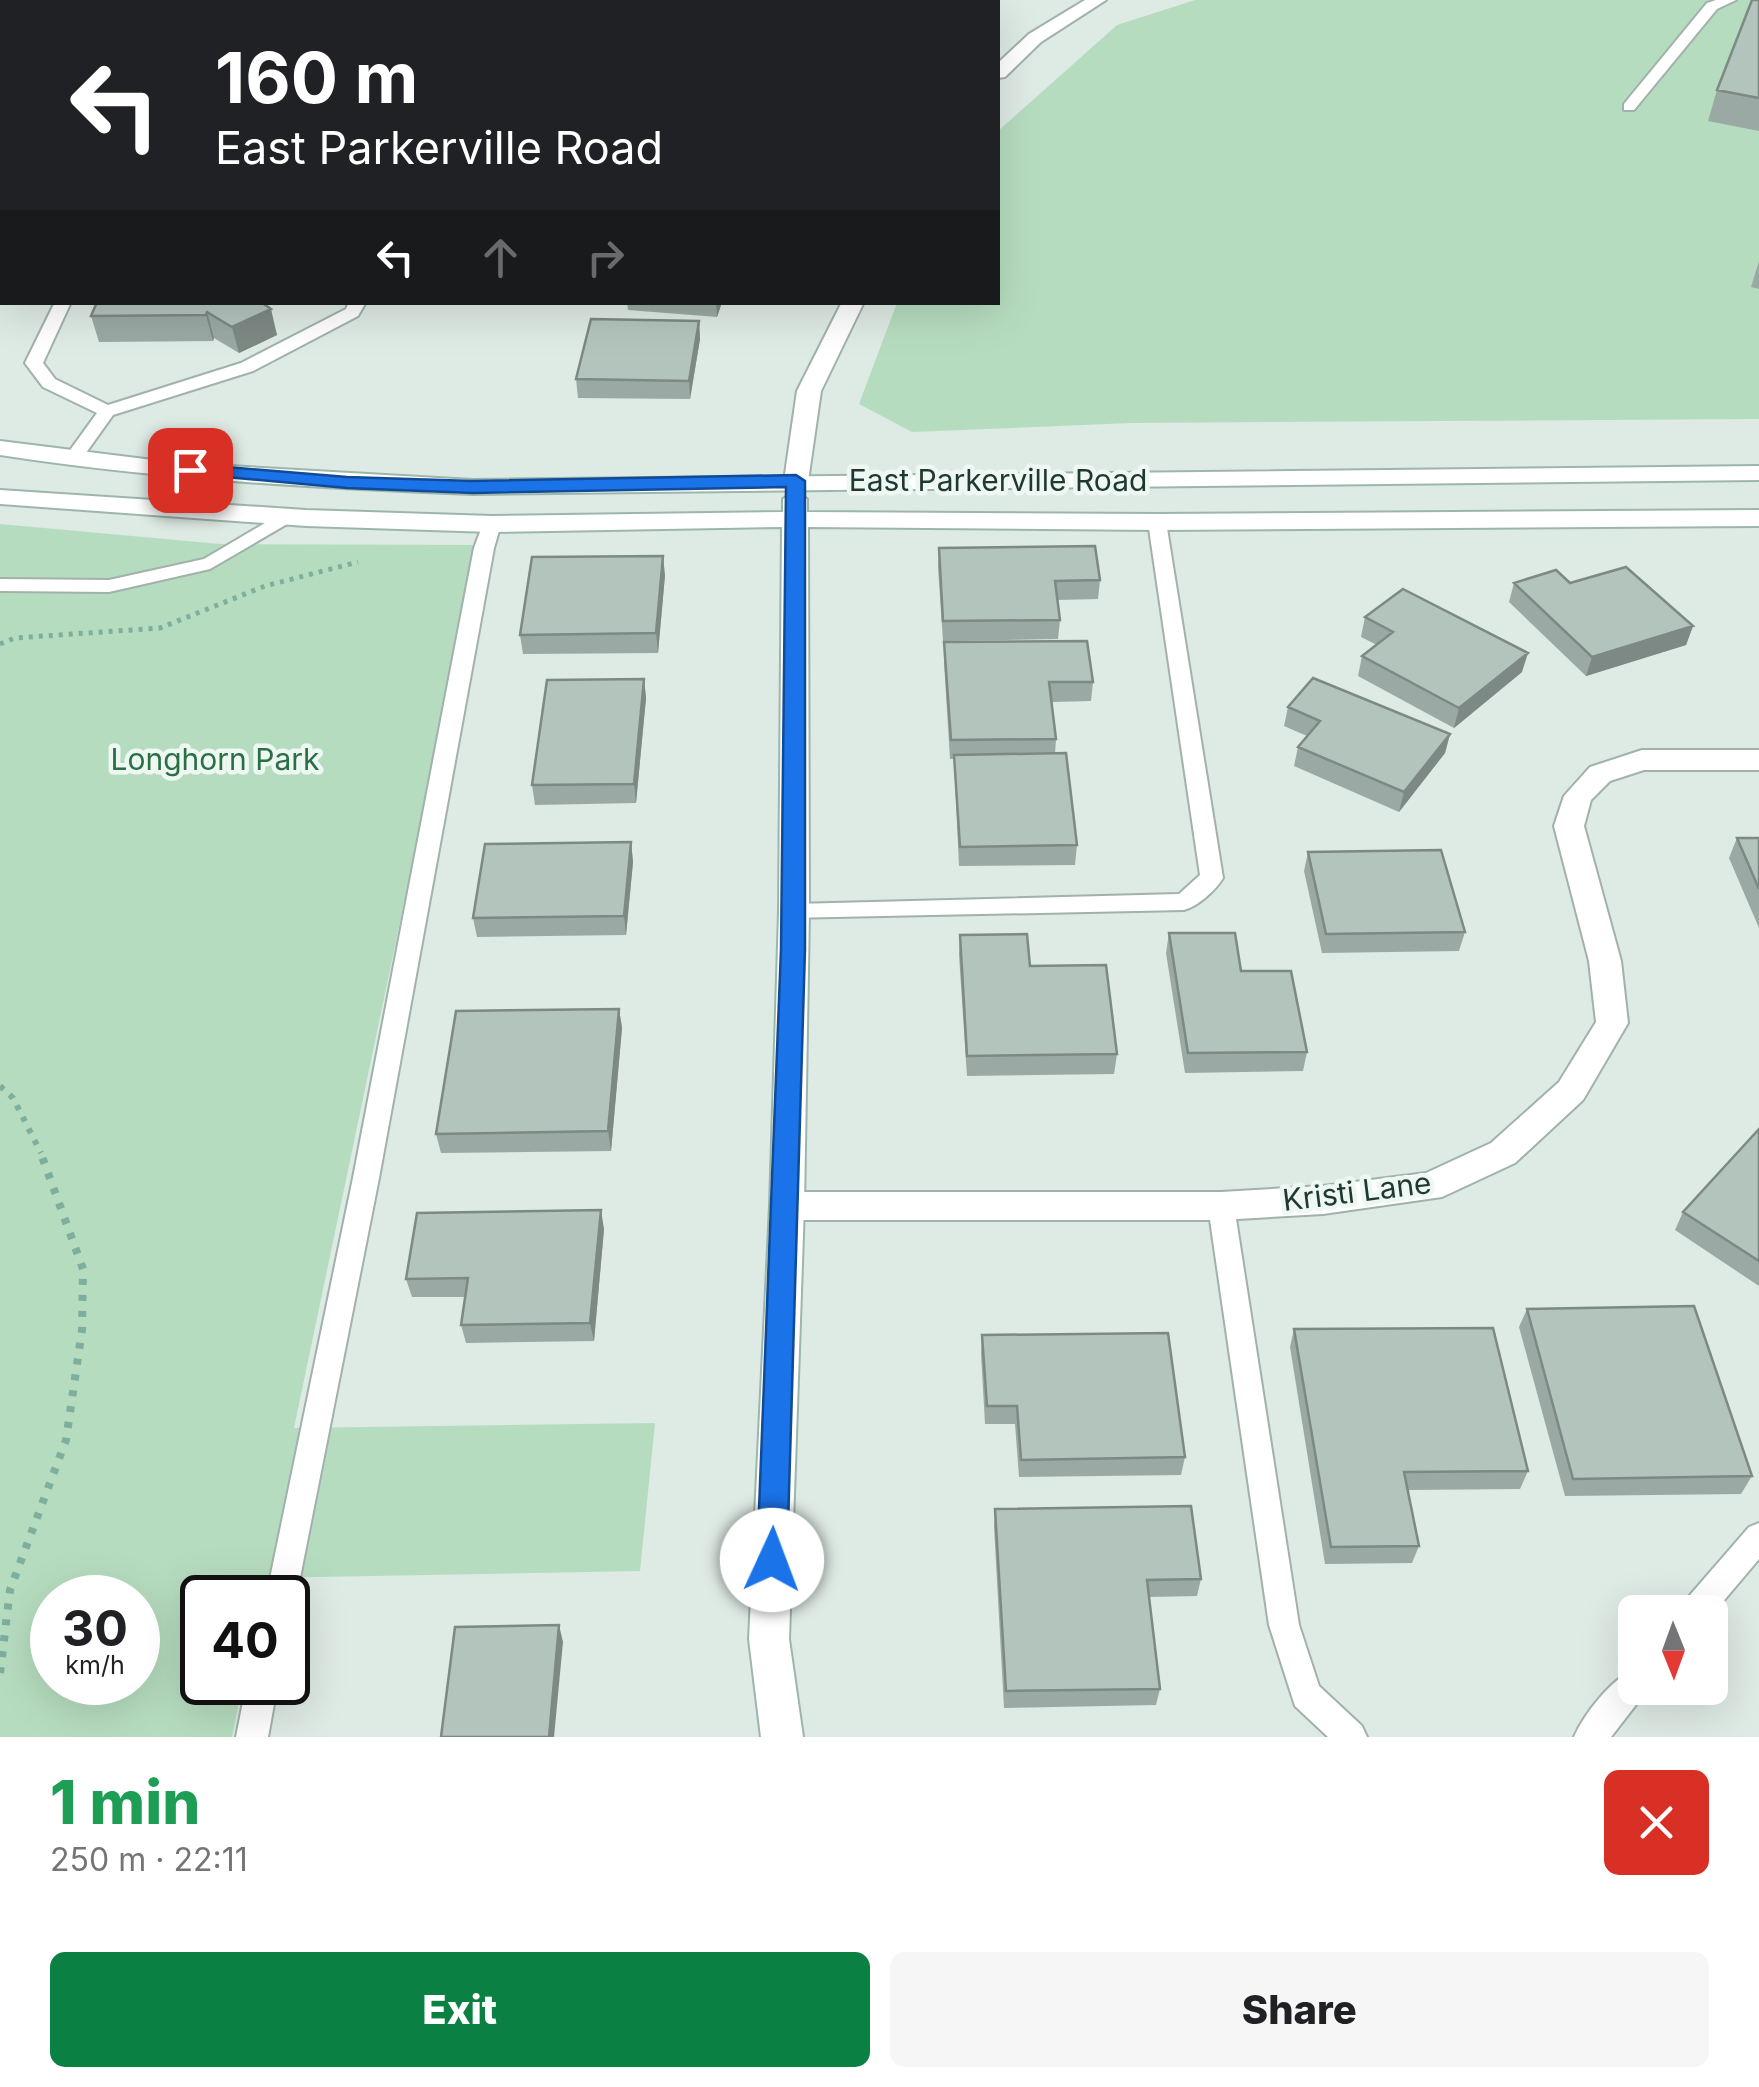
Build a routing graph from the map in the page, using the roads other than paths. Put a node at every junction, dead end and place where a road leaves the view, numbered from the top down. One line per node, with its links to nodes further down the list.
1 (1097, 0): 3 (main road)
2 (1729, 0): 4 (lane)
3 (1000, 71)
4 (1629, 106)
5 (61, 305): 8 (lane)
6 (356, 305): 8 (lane)
7 (852, 305): 12 (main road)
8 (107, 410): 10 (lane)
9 (0, 448): 10 (main road, East Parkerville Road)
10 (72, 460): 12 (main road, East Parkerville Road)
11 (1759, 473): 12 (main road, East Parkerville Road)
12 (796, 481): 16 (main road)
13 (0, 498): 14 (main road, East Parkerville Road)
14 (288, 516): 18 (main road, East Parkerville Road); 19 (lane)
15 (1759, 518): 17 (main road, East Parkerville Road)
16 (794, 519): 17 (main road, East Parkerville Road); 18 (main road, East Parkerville Road); 21 (main road)
17 (1157, 522): 21 (lane)
18 (492, 524): 25 (lane)
19 (0, 585)
20 (1759, 760): 23 (main road, Kristi Lane)
21 (794, 912): 22 (main road)
22 (787, 1206): 23 (main road, Kristi Lane); 30 (main road)
23 (1220, 1206): 31 (lane)
24 (1759, 1537): 26 (lane)
25 (286, 1575)
26 (1710, 1595)
27 (1618, 1704): 32 (lane)
28 (258, 1705): 29 (lane)
29 (252, 1737)
30 (782, 1737)
31 (1351, 1737)
32 (1590, 1737)

